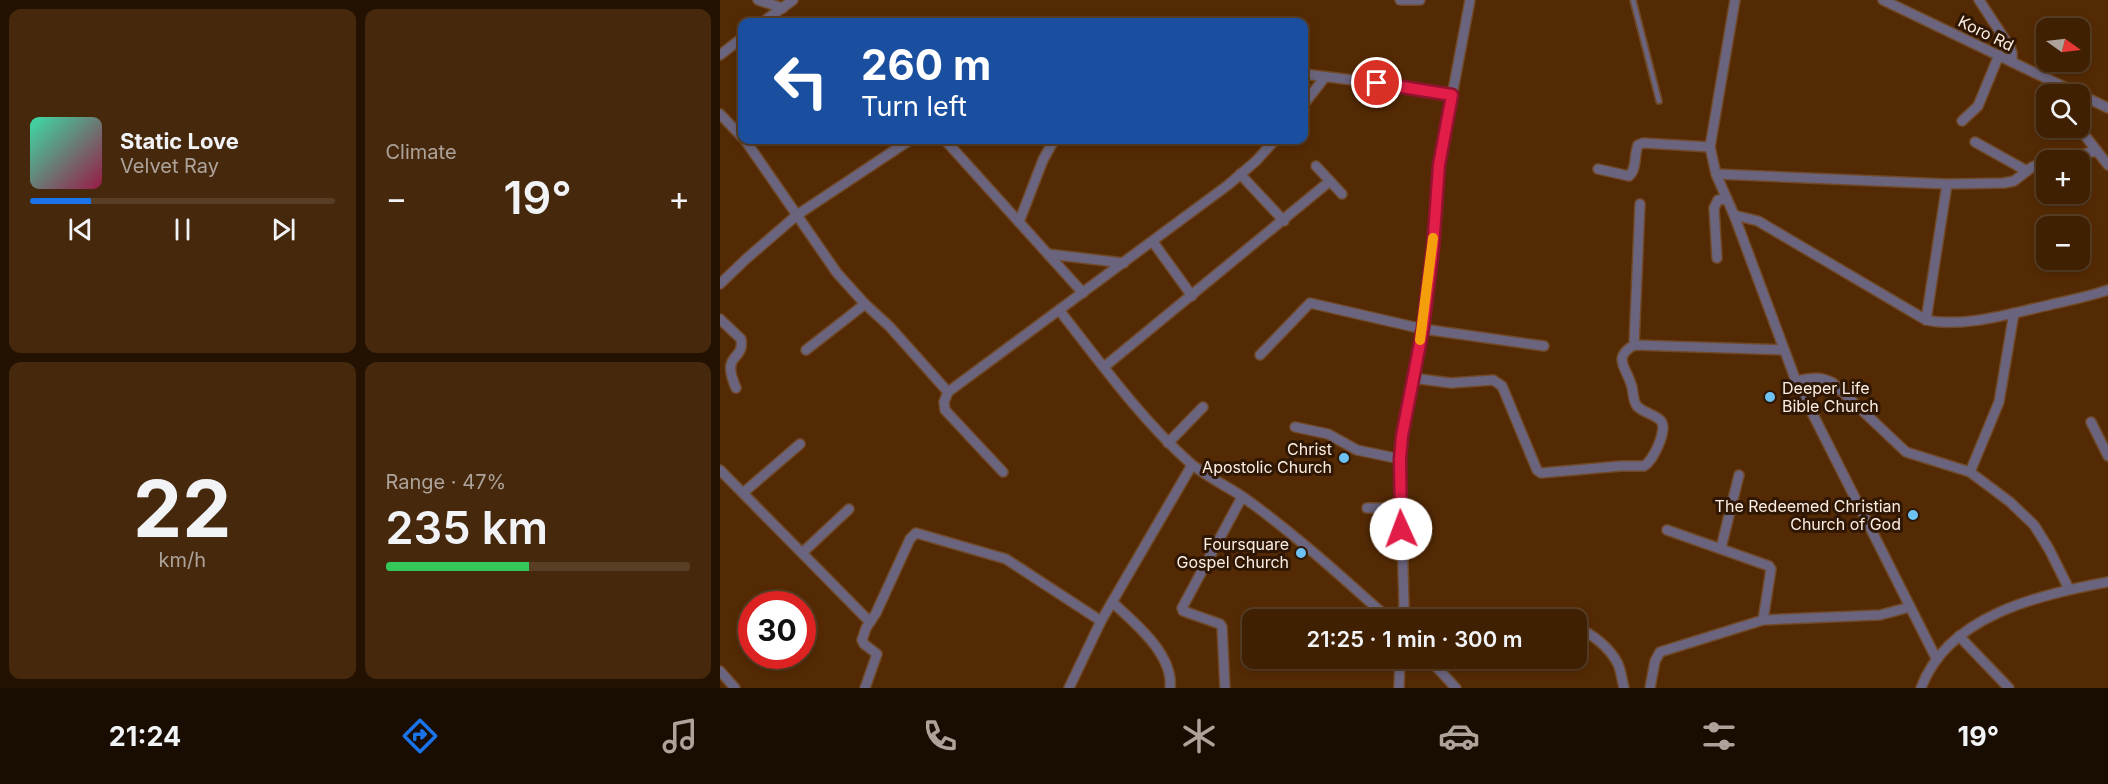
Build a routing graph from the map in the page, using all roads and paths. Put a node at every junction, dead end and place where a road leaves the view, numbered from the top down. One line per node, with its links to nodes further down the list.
1 (758, 0): 10 (street)
2 (793, 0): 10 (street)
3 (1401, 0): 4 (street)
4 (1420, 0)
5 (1470, 0): 19 (street)
6 (1633, 0): 22 (lane)
7 (1735, 0): 34 (street)
8 (1883, 0): 14 (street, Koro Rd)
9 (1979, 0): 15 (street)
10 (783, 8): 11 (street)
11 (769, 18)
12 (738, 41): 13 (street)
13 (720, 55)
14 (1999, 56): 15 (street, Koro Rd); 25 (street)
15 (2012, 62): 18 (street, Koro Rd)
16 (1308, 75): 17 (street)
17 (1325, 77): 19 (street); 20 (street)
18 (2055, 84)
19 (1452, 95): 66 (street)
20 (1308, 99)
21 (2090, 100): 23 (street, Koro Rd)
22 (1659, 102)
23 (2108, 108)
24 (720, 114): 26 (street)
25 (1962, 121)
26 (738, 132)
27 (2087, 138): 35 (street)
28 (1975, 142): 41 (street)
29 (748, 144): 49 (street)
30 (904, 144): 49 (street)
31 (949, 144): 52 (street)
32 (1052, 144): 52 (street)
33 (1271, 144): 42 (street)
34 (1710, 147): 40 (street); 43 (street)
35 (2097, 151): 36 (street); 38 (street)
36 (2090, 152)
37 (2036, 165): 41 (street)
38 (2108, 165)
39 (1316, 166): 44 (street)
40 (1598, 169)
41 (2027, 171): 45 (street)
42 (1240, 174): 51 (street); 53 (street)
43 (1716, 174): 45 (street); 47 (street)
44 (1330, 181): 46 (street); 51 (street)
45 (1947, 184): 65 (street)
46 (1342, 194)
47 (1727, 199): 50 (street); 55 (street)
48 (1640, 204): 67 (street)
49 (797, 215): 57 (street); 61 (street)
50 (1734, 215): 65 (street); 70 (street)
51 (1284, 221): 60 (street)
52 (1019, 222): 54 (street)
53 (1153, 242): 56 (street); 60 (street)
54 (1048, 254): 56 (street); 59 (street)
55 (1717, 258)
56 (1124, 263): 59 (street)
57 (720, 284)
58 (2108, 290): 63 (street)
59 (1083, 292): 62 (street)
60 (1192, 296): 72 (street)
61 (865, 304): 69 (street); 76 (street)
62 (1059, 310): 72 (street); 76 (street)
63 (2014, 313): 65 (street); 87 (street)
64 (720, 320): 75 (street)
65 (1926, 320)
66 (1423, 328): 68 (street); 71 (street); 73 (street)
67 (1634, 345): 70 (street); 73 (street)
68 (1544, 346)
69 (806, 350)
70 (1784, 350): 74 (street)
71 (1260, 354)
72 (1104, 367): 80 (street)
73 (1412, 378): 83 (street)
74 (1796, 381): 87 (street); 100 (street)
75 (736, 388)
76 (948, 392): 86 (street)
77 (1203, 407): 80 (street)
78 (2091, 422): 82 (street)
79 (1295, 427): 83 (street)
80 (1168, 443): 84 (street)
81 (800, 444): 89 (street)
82 (2108, 456)
83 (1400, 459): 92 (street)
84 (1192, 465): 90 (street); 99 (street)
85 (720, 470): 89 (street)
86 (1003, 472)
87 (1970, 472): 98 (street)
88 (1739, 475): 95 (street)
89 (742, 493): 96 (street)
90 (1242, 497): 101 (street); 116 (street)
91 (1368, 508): 92 (street)
92 (1400, 508): 102 (street)
93 (849, 509): 96 (street)
94 (1667, 530): 95 (street)
95 (1720, 548): 103 (street)
96 (802, 553): 105 (street)
97 (2108, 582): 98 (street)
98 (2069, 589): 107 (street)
99 (1112, 602): 104 (street); 115 (street)
100 (1910, 607): 103 (street); 108 (street)
101 (1378, 609)
102 (1403, 609)
103 (1763, 620): 120 (street)
104 (1101, 621): 105 (street); 114 (street)
105 (870, 622): 113 (street)
106 (1587, 633): 119 (street)
107 (1959, 636): 108 (street); 122 (street)
108 (1936, 658): 121 (street)
109 (1400, 669): 117 (street)
110 (1438, 669): 118 (street)
111 (720, 671): 112 (street)
112 (735, 688)
113 (865, 688)
114 (1069, 688)
115 (1170, 688)
116 (1225, 688)
117 (1399, 688)
118 (1456, 688)
119 (1624, 688)
120 (1650, 688)
121 (1921, 688)
122 (2009, 688)

